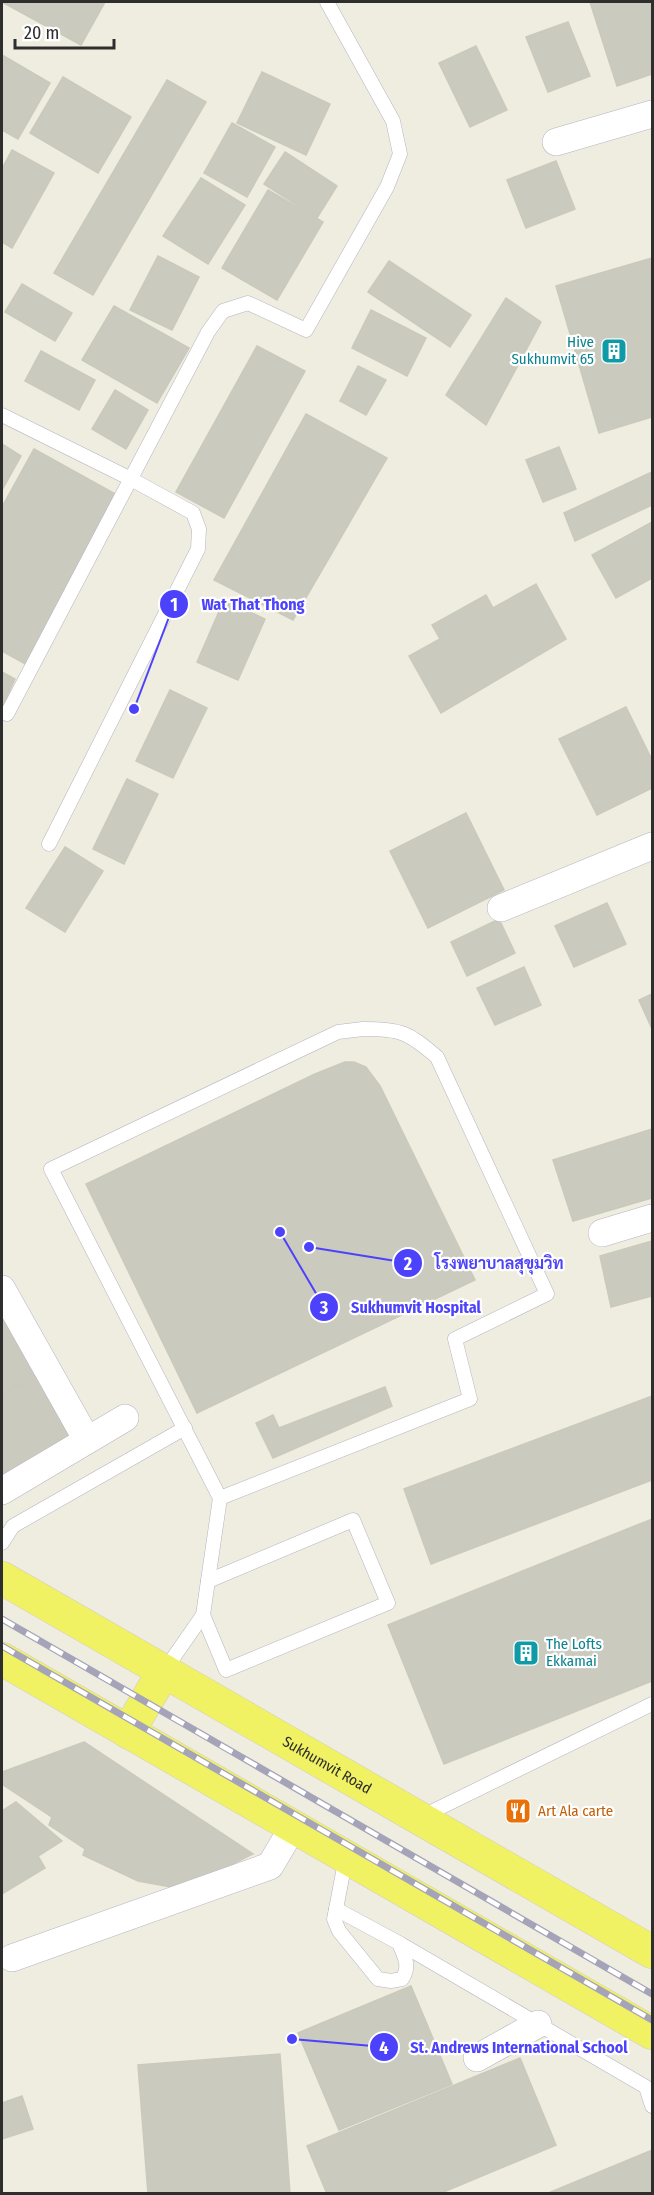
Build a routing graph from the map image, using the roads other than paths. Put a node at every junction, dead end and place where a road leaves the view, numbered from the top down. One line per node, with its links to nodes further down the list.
1 (327, 2): 5 (lane)
2 (652, 114): 3 (street)
3 (556, 142)
4 (2, 415): 5 (lane)
5 (131, 478): 6 (lane); 7 (lane)
6 (7, 714)
7 (49, 844)
8 (652, 846): 9 (street)
9 (501, 908)
10 (652, 1218): 11 (street)
11 (602, 1233)
12 (2, 1289): 15 (street)
13 (125, 1418): 15 (street)
14 (185, 1428): 17 (lane); 17 (lane); 18 (lane)
15 (87, 1440): 16 (street)
16 (2, 1491)
17 (220, 1498): 20 (lane)
18 (2, 1543)
19 (2, 1578): 23 (main road, Sukhumvit Road)
20 (208, 1581): 21 (lane); 21 (lane)
21 (203, 1615): 23 (lane)
22 (2, 1659): 25 (main road)
23 (164, 1671): 25 (main road); 26 (main road, Sukhumvit Road)
24 (652, 1704): 26 (lane)
25 (128, 1732): 27 (main road)
26 (419, 1818): 31 (main road, Sukhumvit Road)
27 (293, 1827): 28 (main road); 32 (street)
28 (346, 1857): 29 (lane); 34 (main road)
29 (336, 1909): 30 (lane); 30 (lane)
30 (399, 1943): 33 (lane)
31 (652, 1952)
32 (12, 1958)
33 (538, 2024): 35 (street); 36 (lane)
34 (652, 2033)
35 (477, 2058)
36 (652, 2106)

